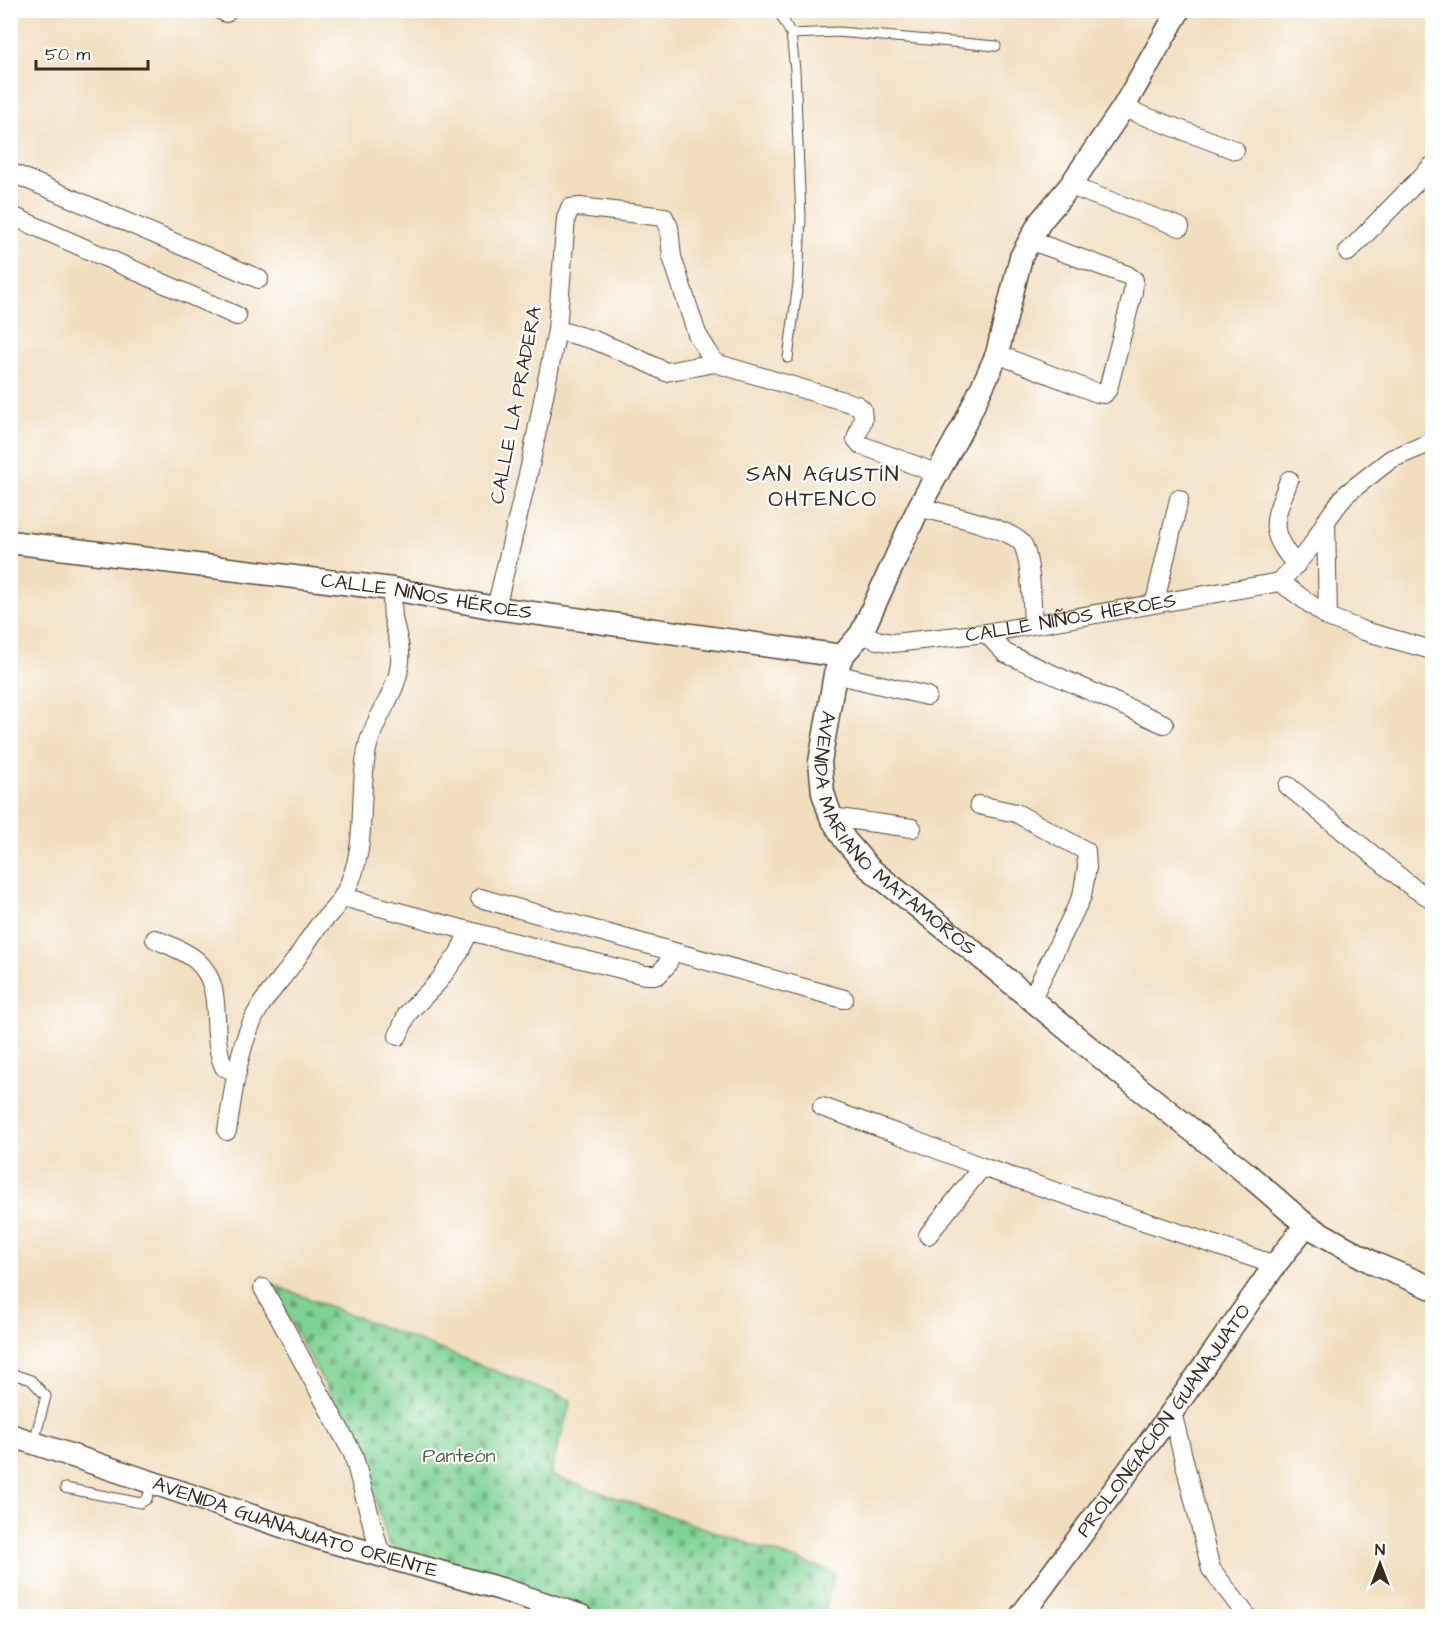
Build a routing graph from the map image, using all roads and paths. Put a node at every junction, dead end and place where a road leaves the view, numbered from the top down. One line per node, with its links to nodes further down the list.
1 (778, 10): 3 (lane)
2 (1179, 10): 5 (street, AVENIDA MARIANO MATAMOROS)
3 (791, 34): 4 (lane); 18 (lane)
4 (996, 46)
5 (1123, 108): 6 (street); 9 (street, AVENIDA MARIANO MATAMOROS)
6 (1235, 150)
7 (1432, 166): 13 (street)
8 (10, 172): 14 (street)
9 (1070, 186): 11 (street); 12 (street, AVENIDA MARIANO MATAMOROS)
10 (10, 215): 15 (street)
11 (1180, 227)
12 (1029, 240): 17 (street, AVENIDA MARIANO MATAMOROS); 17 (street)
13 (1348, 252)
14 (259, 279)
15 (237, 316)
16 (557, 330): 19 (street); 19 (street, CALLE LA PRADERA); 31 (street, CALLE LA PRADERA)
17 (997, 354): 21 (street, AVENIDA MARIANO MATAMOROS)
18 (788, 358)
19 (715, 363): 21 (street)
20 (1432, 442): 25 (street)
21 (936, 473): 24 (street, AVENIDA MARIANO MATAMOROS)
22 (1289, 480): 27 (street)
23 (1179, 499): 30 (street)
24 (919, 507): 33 (street); 34 (street, AVENIDA MARIANO MATAMOROS)
25 (1326, 521): 27 (street); 32 (street)
26 (10, 542): 29 (street, CALLE NIÑOS HÉROES)
27 (1296, 566): 28 (street)
28 (1280, 582): 30 (street, CALLE NIÑOS HÉROES); 32 (street)
29 (392, 589): 31 (street, CALLE NIÑOS HÉROES); 44 (street)
30 (1155, 602): 33 (street, CALLE NIÑOS HÉROES)
31 (496, 608): 37 (street, CALLE NIÑOS HÉROES)
32 (1328, 616): 36 (street)
33 (1033, 624): 35 (street, CALLE NIÑOS HÉROES)
34 (861, 633): 35 (street, CALLE NIÑOS HÉROES); 37 (street, AVENIDA MARIANO MATAMOROS)
35 (986, 633): 39 (street)
36 (1432, 650)
37 (839, 665): 38 (street); 42 (street, AVENIDA MARIANO MATAMOROS)
38 (927, 696)
39 (1164, 724)
40 (1288, 786): 46 (street)
41 (979, 805): 51 (street)
42 (831, 817): 43 (street); 51 (street, AVENIDA MARIANO MATAMOROS)
43 (912, 828)
44 (343, 897): 47 (street); 53 (street)
45 (480, 898): 49 (street)
46 (1432, 899)
47 (469, 931): 49 (street); 52 (street)
48 (155, 939): 53 (street)
49 (672, 952): 50 (street)
50 (844, 999)
51 (1031, 1000): 57 (street, AVENIDA MARIANO MATAMOROS)
52 (398, 1036)
53 (237, 1072): 55 (street)
54 (822, 1107): 56 (street)
55 (226, 1131)
56 (982, 1167): 58 (street); 59 (street)
57 (1306, 1226): 59 (street, PROLONGACIÓN GUANAJUATO); 61 (street, AVENIDA MARIANO MATAMOROS)
58 (928, 1235)
59 (1275, 1265): 63 (street, PROLONGACIÓN GUANAJUATO)
60 (263, 1288): 68 (street)
61 (1432, 1288)
62 (10, 1373): 65 (lane)
63 (1172, 1412): 70 (street, PROLONGACIÓN GUANAJUATO); 71 (street)
64 (10, 1435): 65 (street, AVENIDA GUANAJUATO ORIENTE)
65 (34, 1442): 66 (street, AVENIDA GUANAJUATO ORIENTE)
66 (152, 1483): 67 (lane); 68 (street, AVENIDA GUANAJUATO ORIENTE)
67 (65, 1488)
68 (381, 1556): 69 (street, AVENIDA GUANAJUATO ORIENTE)
69 (581, 1617)
70 (1022, 1617)
71 (1247, 1617)

